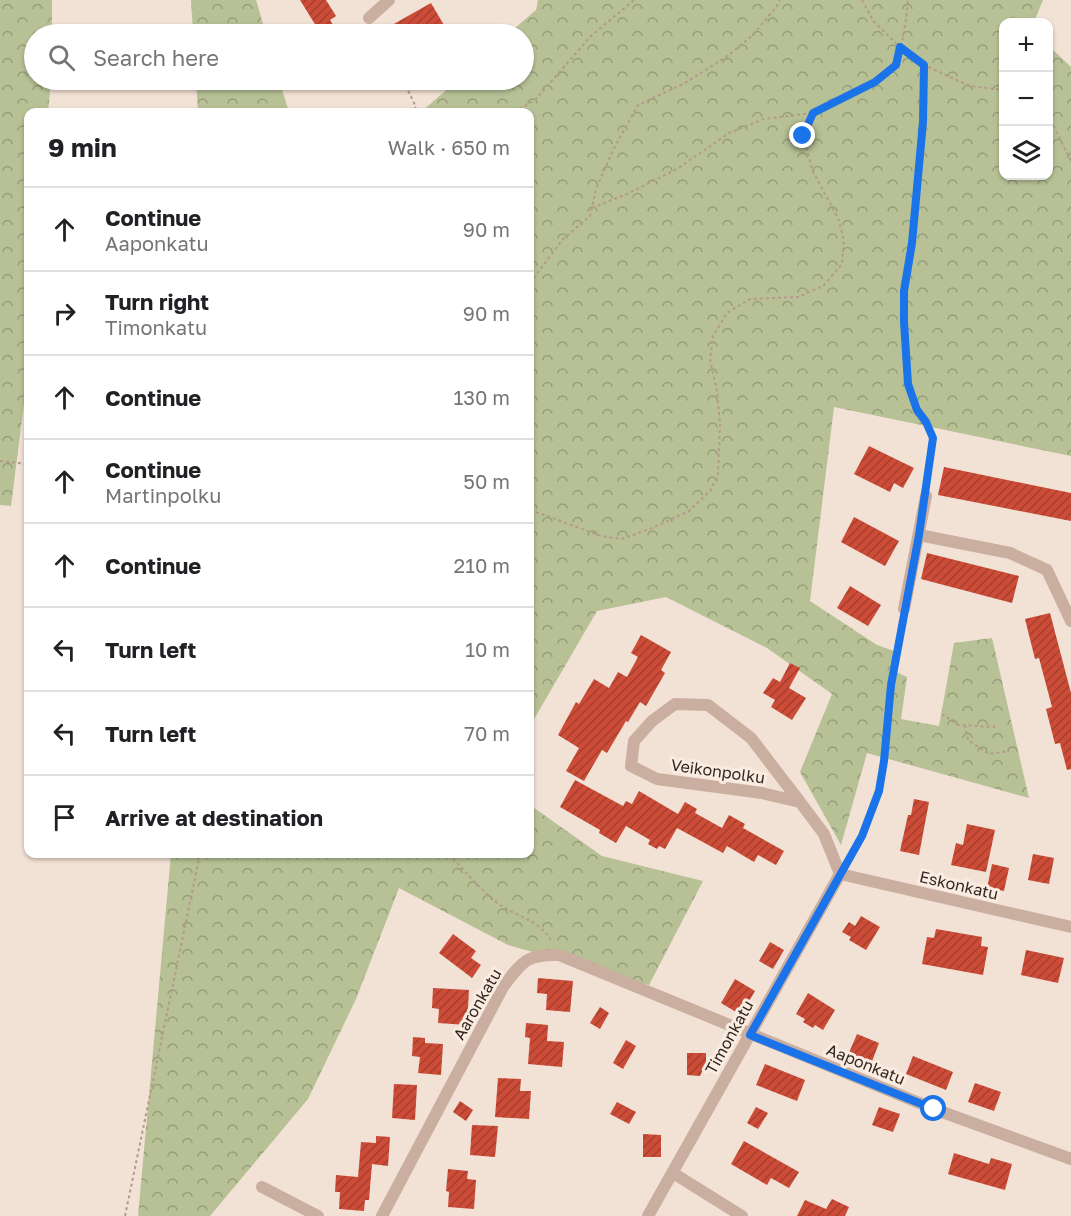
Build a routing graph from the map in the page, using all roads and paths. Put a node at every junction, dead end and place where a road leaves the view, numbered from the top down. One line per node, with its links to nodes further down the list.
1 (389, 0): 6 (street)
2 (634, 0): 12 (path)
3 (780, 0): 16 (path)
4 (862, 0): 7 (path)
5 (908, 0): 7 (path)
6 (369, 18)
7 (900, 47): 8 (path); 13 (path)
8 (924, 65): 9 (path); 20 (path)
9 (999, 89)
10 (408, 90): 11 (path)
11 (415, 108)
12 (521, 108)
13 (813, 113): 16 (path); 21 (path)
14 (1053, 125): 15 (path)
15 (1071, 161)
16 (592, 208): 17 (path)
17 (534, 278)
18 (0, 461): 19 (path)
19 (24, 464)
20 (926, 496): 22 (street)
21 (534, 512)
22 (919, 535): 23 (street); 24 (street)
23 (904, 609): 32 (path)
24 (1071, 621)
25 (942, 714): 26 (path)
26 (965, 725): 27 (path); 28 (path)
27 (995, 727)
28 (1009, 751)
29 (800, 802): 29 (street, Veikonpolku); 32 (street, Veikonpolku)
30 (199, 858): 39 (path)
31 (453, 858): 34 (path)
32 (840, 874): 33 (street, Eskonkatu); 35 (street, Timonkatu)
33 (1071, 927)
34 (559, 955): 35 (street, Aaronkatu); 41 (street, Aaronkatu)
35 (750, 1035): 36 (street, Aaponkatu); 37 (street, Timonkatu)
36 (1071, 1159)
37 (673, 1173): 42 (street, Timonkatu); 43 (street)
38 (262, 1187): 40 (street)
39 (125, 1216)
40 (318, 1216)
41 (382, 1216)
42 (648, 1216)
43 (742, 1216)

